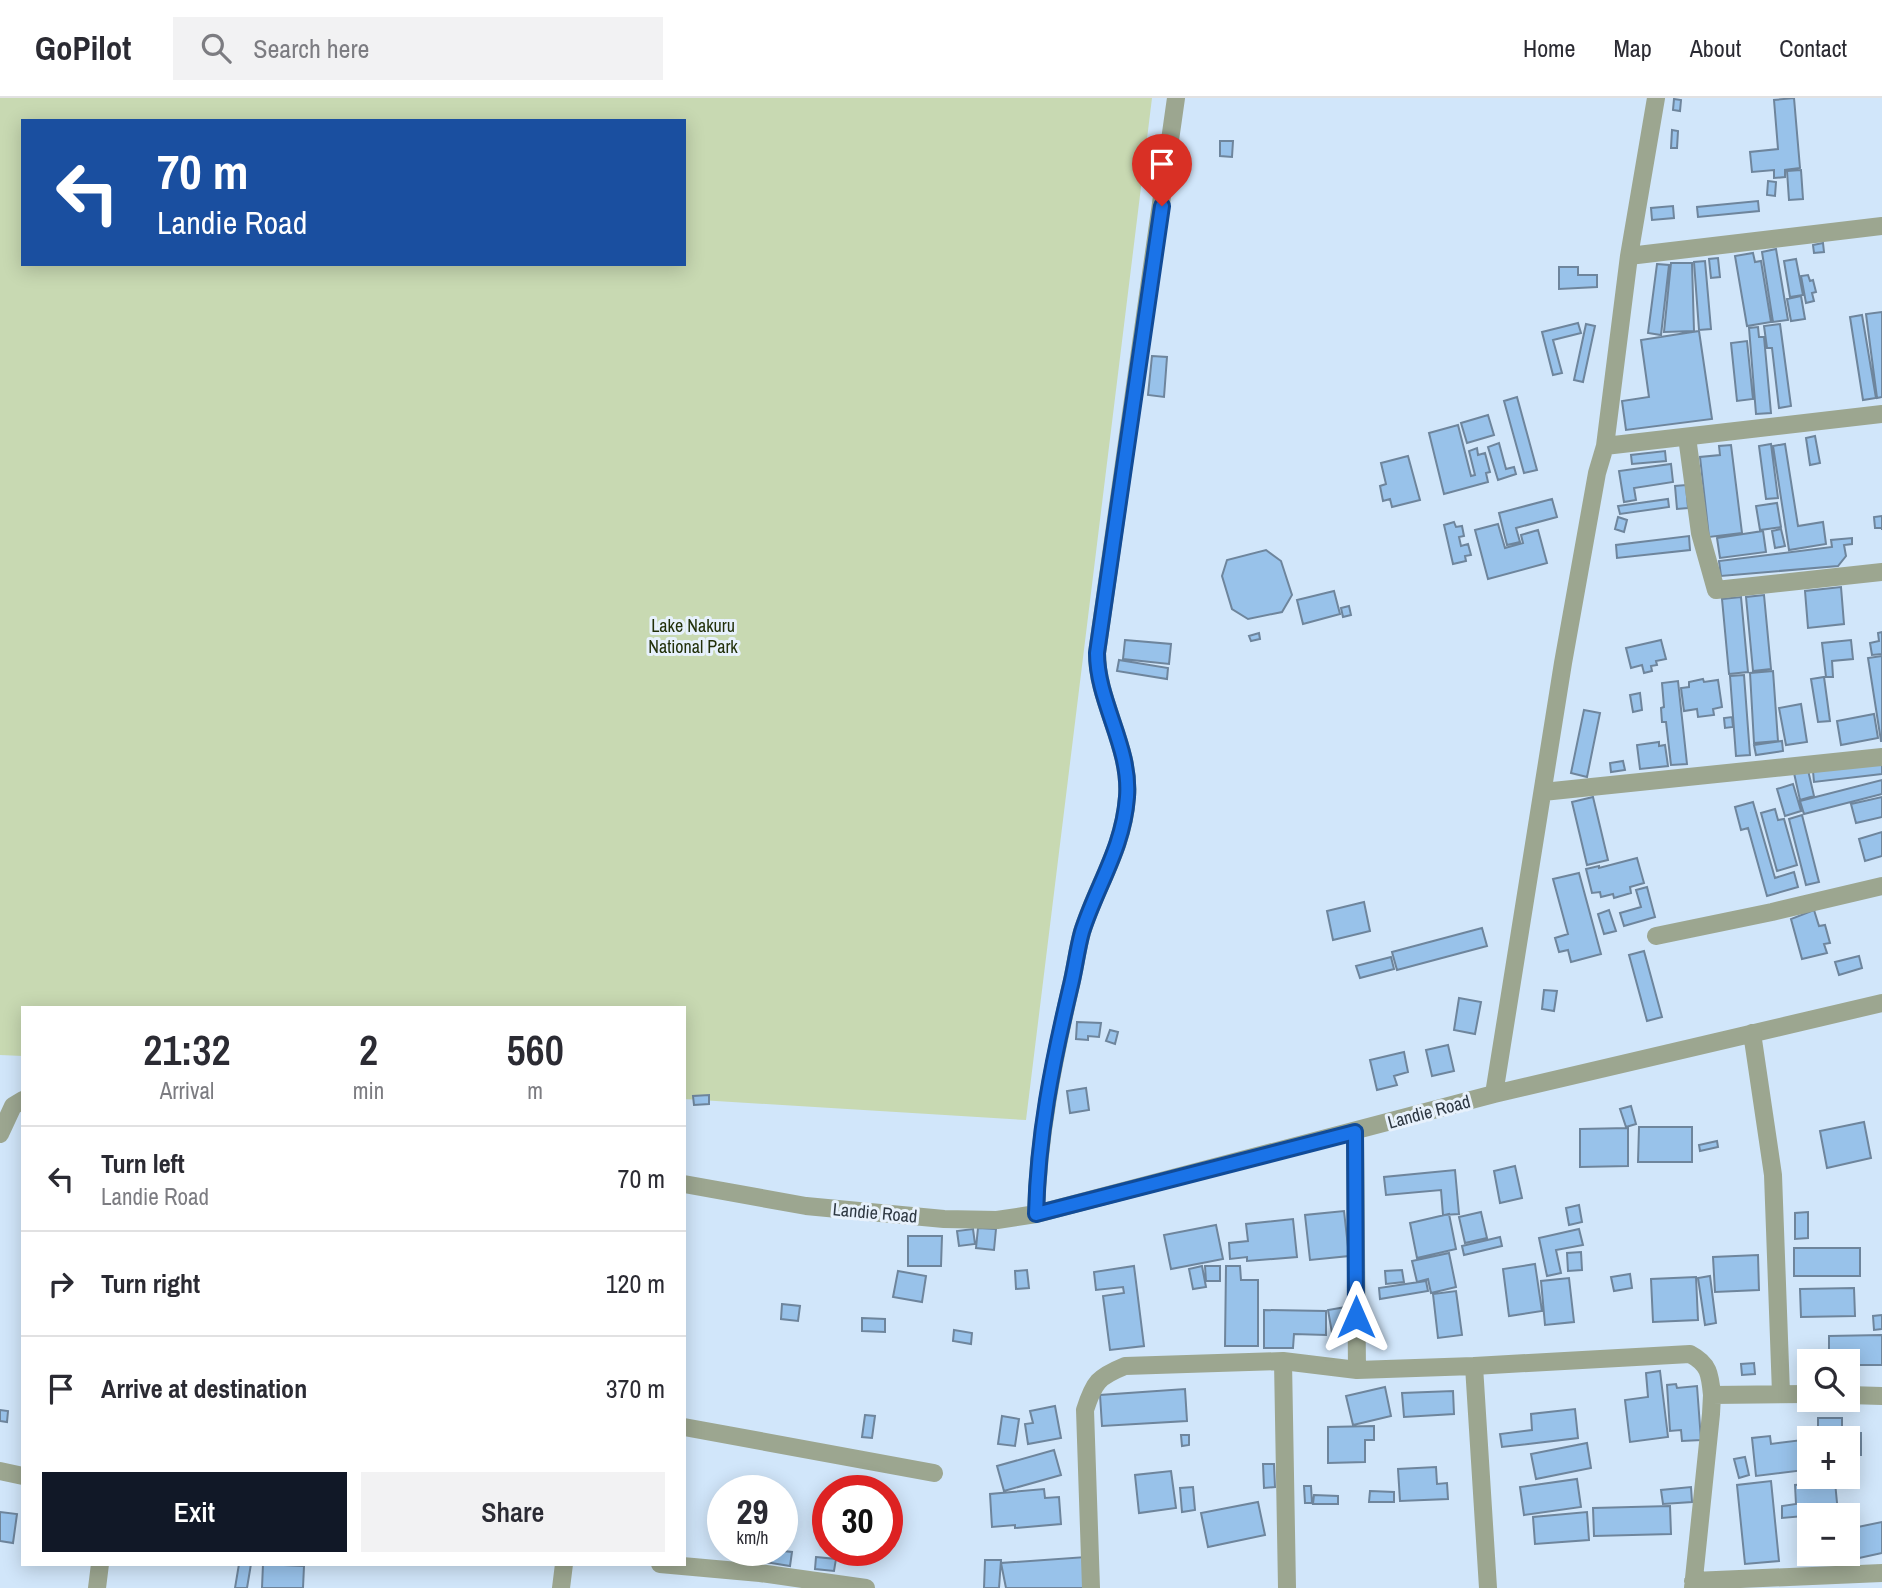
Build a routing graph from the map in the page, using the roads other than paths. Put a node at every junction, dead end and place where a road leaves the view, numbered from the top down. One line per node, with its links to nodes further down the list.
1 (1176, 98): 20 (street)
2 (1656, 98): 4 (street)
3 (1882, 226): 4 (street)
4 (1629, 256): 7 (street)
5 (1882, 414): 6 (street)
6 (1687, 437): 7 (street); 8 (street)
7 (1605, 446): 10 (street)
8 (1882, 572)
9 (1882, 757): 10 (street)
10 (1543, 792): 15 (street)
11 (1882, 886): 12 (street)
12 (1656, 936)
13 (1882, 1003): 14 (street, Landie Road)
14 (1752, 1033): 15 (street, Landie Road); 24 (street)
15 (1494, 1094): 17 (street, Landie Road)
16 (21, 1101): 18 (street)
17 (1355, 1132): 20 (street, Landie Road); 23 (street)
18 (0, 1134)
19 (686, 1184): 20 (street, Landie Road)
20 (1036, 1214)
21 (1283, 1360): 23 (street); 41 (street); 42 (street)
22 (1474, 1366): 23 (street); 26 (street); 43 (street)
23 (1357, 1370)
24 (1781, 1393): 25 (street); 26 (street)
25 (1797, 1394)
26 (1712, 1395): 37 (street)
27 (1860, 1395): 28 (street)
28 (1882, 1396)
29 (686, 1427): 31 (street)
30 (0, 1471): 32 (street)
31 (934, 1473)
32 (21, 1476)
33 (100, 1566): 38 (street)
34 (564, 1566): 39 (street)
35 (682, 1566): 40 (street)
36 (1882, 1573): 37 (street)
37 (1693, 1585)
38 (97, 1588)
39 (561, 1588)
40 (866, 1588)
41 (1091, 1588)
42 (1287, 1588)
43 (1489, 1588)

